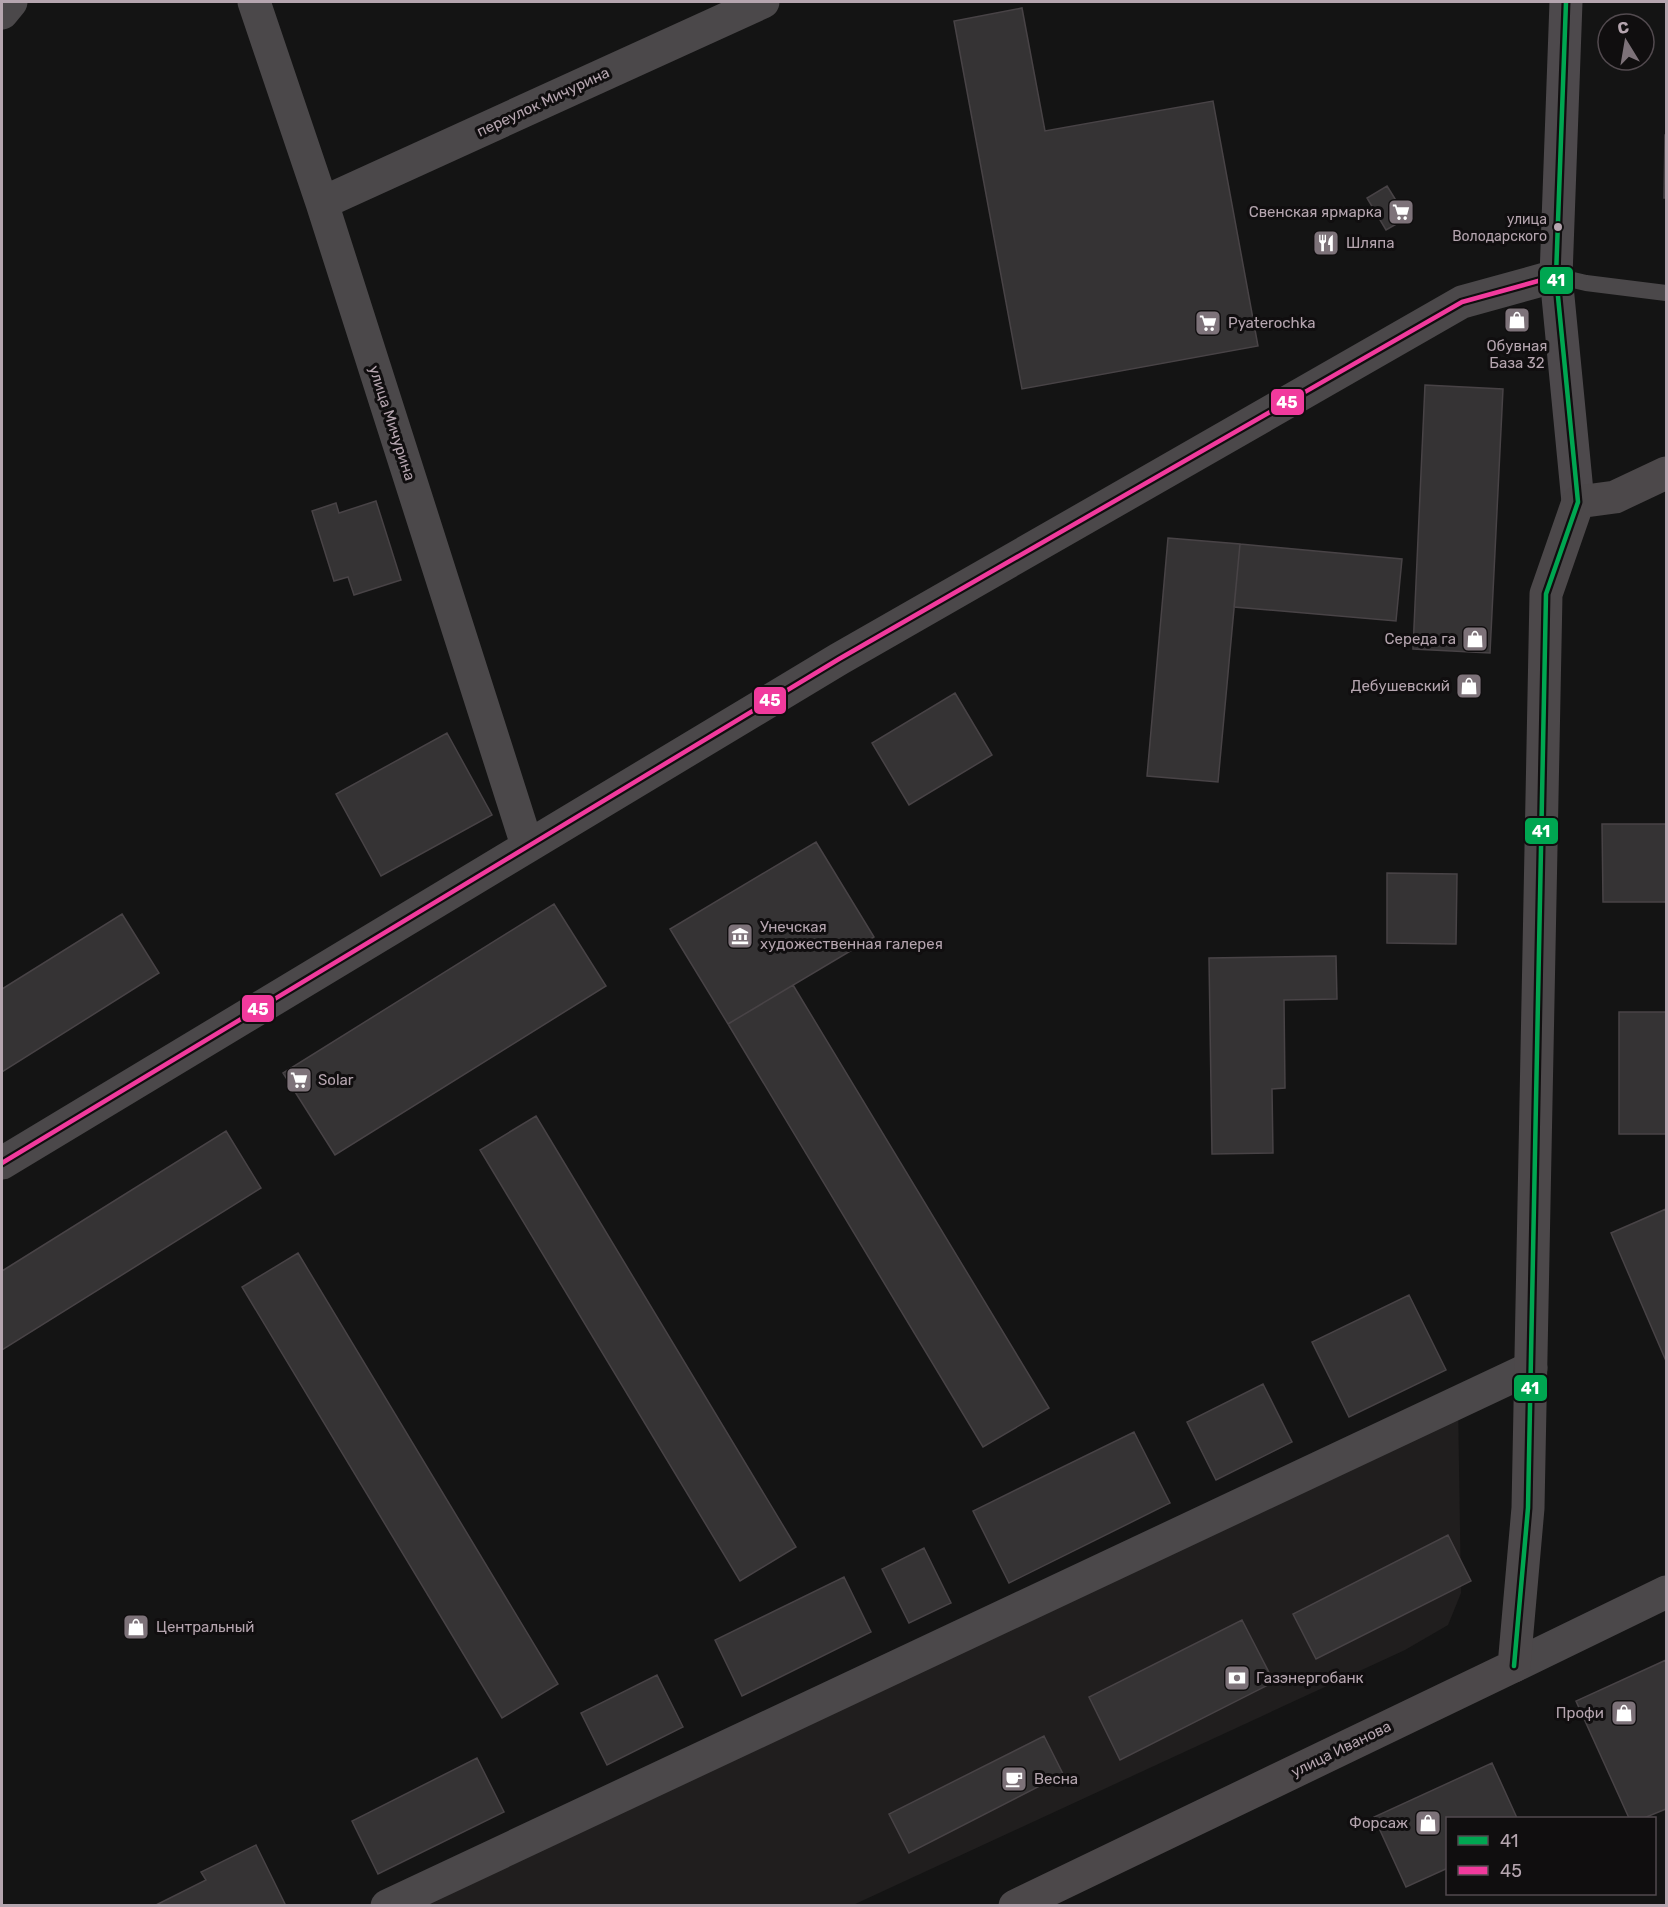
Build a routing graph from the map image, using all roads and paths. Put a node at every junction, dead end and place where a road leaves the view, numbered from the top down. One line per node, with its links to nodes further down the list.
1 (11, 2): 5 (street)
2 (254, 2): 6 (street, улица Мичурина)
3 (763, 2): 6 (street, переулок Мичурина)
4 (1566, 2): 7 (street)
5 (2, 13)
6 (322, 203): 11 (street, улица Мичурина)
7 (1556, 276): 8 (lane); 10 (street); 11 (street)
8 (1666, 293)
9 (1666, 473): 10 (main road)
10 (1578, 502): 13 (main road)
11 (527, 845): 12 (street)
12 (2, 1163)
13 (1531, 1368): 15 (main road); 16 (street)
14 (1666, 1592): 15 (street, улица Иванова)
15 (1514, 1666): 17 (main road, улица Иванова)
16 (387, 1905)
17 (1015, 1905)

